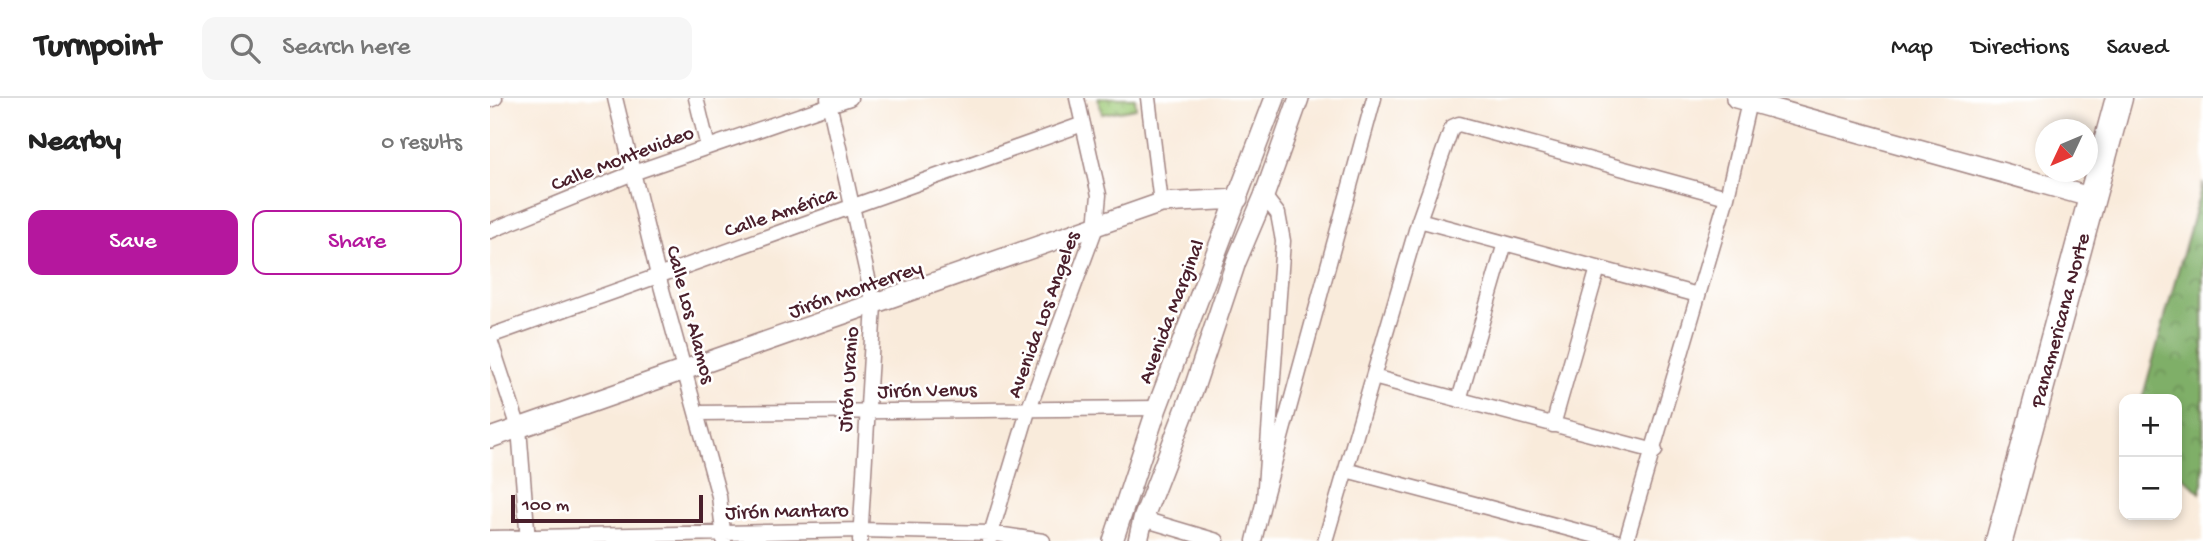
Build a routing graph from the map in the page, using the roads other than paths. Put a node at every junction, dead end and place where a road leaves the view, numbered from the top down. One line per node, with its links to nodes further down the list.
1 (615, 98): 14 (street, Calle Los Alamos)
2 (696, 98): 13 (street)
3 (850, 98): 11 (street, Calle Montevideo)
4 (1077, 98): 12 (street, Avenida Los Angeles)
5 (1148, 98): 19 (street)
6 (1299, 98): 15 (main road, Avenida Marginal)
7 (1374, 98): 42 (street)
8 (2119, 98): 17 (highway, Panamericana Norte)
9 (1274, 100): 18 (main road, Avenida Marginal)
10 (1743, 100): 16 (street); 17 (main road)
11 (829, 102): 13 (street, Calle Montevideo); 20 (street, Jirón Uranio)
12 (1083, 124): 20 (street, Calle América); 22 (street, Avenida Los Angeles)
13 (708, 147): 14 (street, Calle Montevideo)
14 (633, 173): 23 (street, Calle Montevideo); 26 (street, Calle Los Alamos)
15 (1264, 195): 42 (street); 43 (main road, Avenida Marginal)
16 (1727, 197): 21 (street); 27 (street)
17 (2094, 198): 57 (highway, Panamericana Norte)
18 (1238, 199): 19 (main road, Jirón Monterrey); 34 (main road, Avenida Marginal)
19 (1161, 203): 22 (main road, Jirón Monterrey)
20 (852, 209): 26 (street, Calle América); 28 (street, Jirón Uranio)
21 (1419, 220): 24 (street); 31 (street)
22 (1096, 227): 28 (main road, Jirón Monterrey); 33 (street, Avenida Los Angeles)
23 (490, 231)
24 (1505, 243): 25 (street); 32 (street)
25 (1598, 268): 27 (street); 37 (street)
26 (658, 275): 29 (street, Calle América); 30 (street, Calle Los Alamos)
27 (1698, 295): 40 (street)
28 (874, 305): 30 (main road, Jirón Monterrey); 35 (street, Jirón Uranio)
29 (490, 338): 38 (street)
30 (684, 372): 36 (street, Calle Los Alamos); 38 (main road, Jirón Monterrey)
31 (1373, 377): 32 (street); 41 (street)
32 (1459, 400): 37 (street)
33 (1029, 408): 34 (street, Jirón Venus); 35 (street, Jirón Venus); 46 (street, Avenida Los Angeles)
34 (1157, 408): 50 (main road, Avenida Marginal)
35 (865, 412): 36 (street, Jirón Venus); 45 (street, Jirón Uranio)
36 (698, 413): 44 (street, Calle Los Alamos)
37 (1553, 425): 40 (street)
38 (519, 428): 39 (main road, Jirón Monterrey); 48 (street)
39 (490, 438)
40 (1655, 451): 56 (street)
41 (1346, 470): 54 (street); 55 (street)
42 (1264, 500): 53 (street)
43 (1143, 519): 51 (main road, Avenida Marginal); 52 (street)
44 (724, 536): 45 (street, Jirón Mantaro); 48 (street, Jirón Mantaro)
45 (861, 536): 46 (street, Jirón Mantaro)
46 (989, 537): 49 (street, Jirón Mantaro)
47 (490, 538): 48 (street, Jirón Mantaro)
48 (528, 539)
49 (1043, 541)
50 (1113, 541)
51 (1138, 541)
52 (1217, 541)
53 (1254, 541)
54 (1325, 541)
55 (1615, 541)
56 (1626, 541)
57 (1999, 541)

